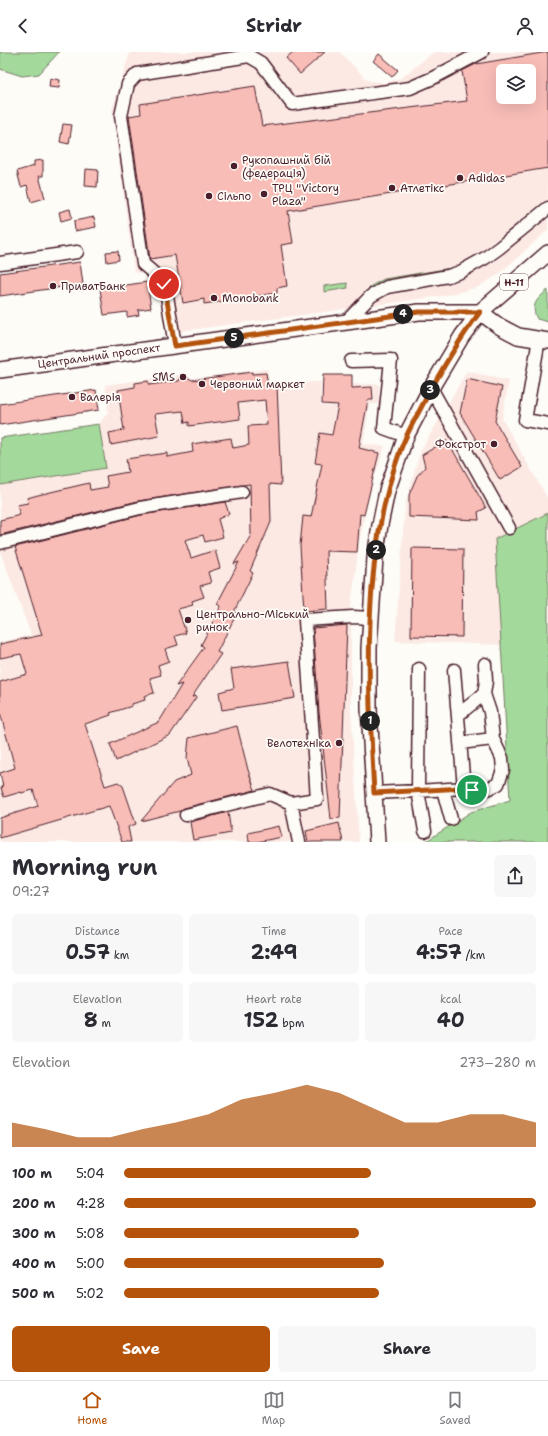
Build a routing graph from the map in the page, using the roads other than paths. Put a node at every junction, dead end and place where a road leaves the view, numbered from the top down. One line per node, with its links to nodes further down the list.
1 (482, 52): 9 (street)
2 (545, 214): 7 (street)
3 (77, 252): 5 (street)
4 (548, 253): 6 (main road, Н-11)
5 (0, 263)
6 (480, 312): 7 (main road, Центральний проспект); 8 (main road); 12 (main road, Н-11)
7 (346, 322): 9 (main road, Центральний проспект)
8 (544, 340): 13 (street)
9 (175, 346): 11 (main road, Центральний проспект)
10 (351, 361): 14 (street)
11 (0, 370)
12 (431, 388): 14 (main road, Н-11); 16 (street)
13 (548, 424)
14 (406, 436): 18 (main road, Н-11)
15 (242, 492): 17 (street)
16 (509, 528)
17 (0, 544)
18 (371, 618): 29 (main road, Н-11); 30 (street)
19 (485, 664): 22 (street)
20 (419, 669): 28 (street)
21 (454, 670): 23 (street)
22 (484, 694): 23 (street); 24 (street)
23 (458, 715): 25 (street)
24 (493, 739): 25 (street); 26 (street)
25 (460, 743): 26 (street)
26 (464, 788): 27 (street)
27 (443, 790): 28 (street); 32 (street)
28 (418, 791): 29 (street); 33 (street)
29 (374, 793): 35 (main road, Н-11)
30 (292, 803): 31 (street); 34 (street)
31 (186, 815)
32 (450, 819)
33 (424, 831)
34 (299, 842)
35 (377, 842)

